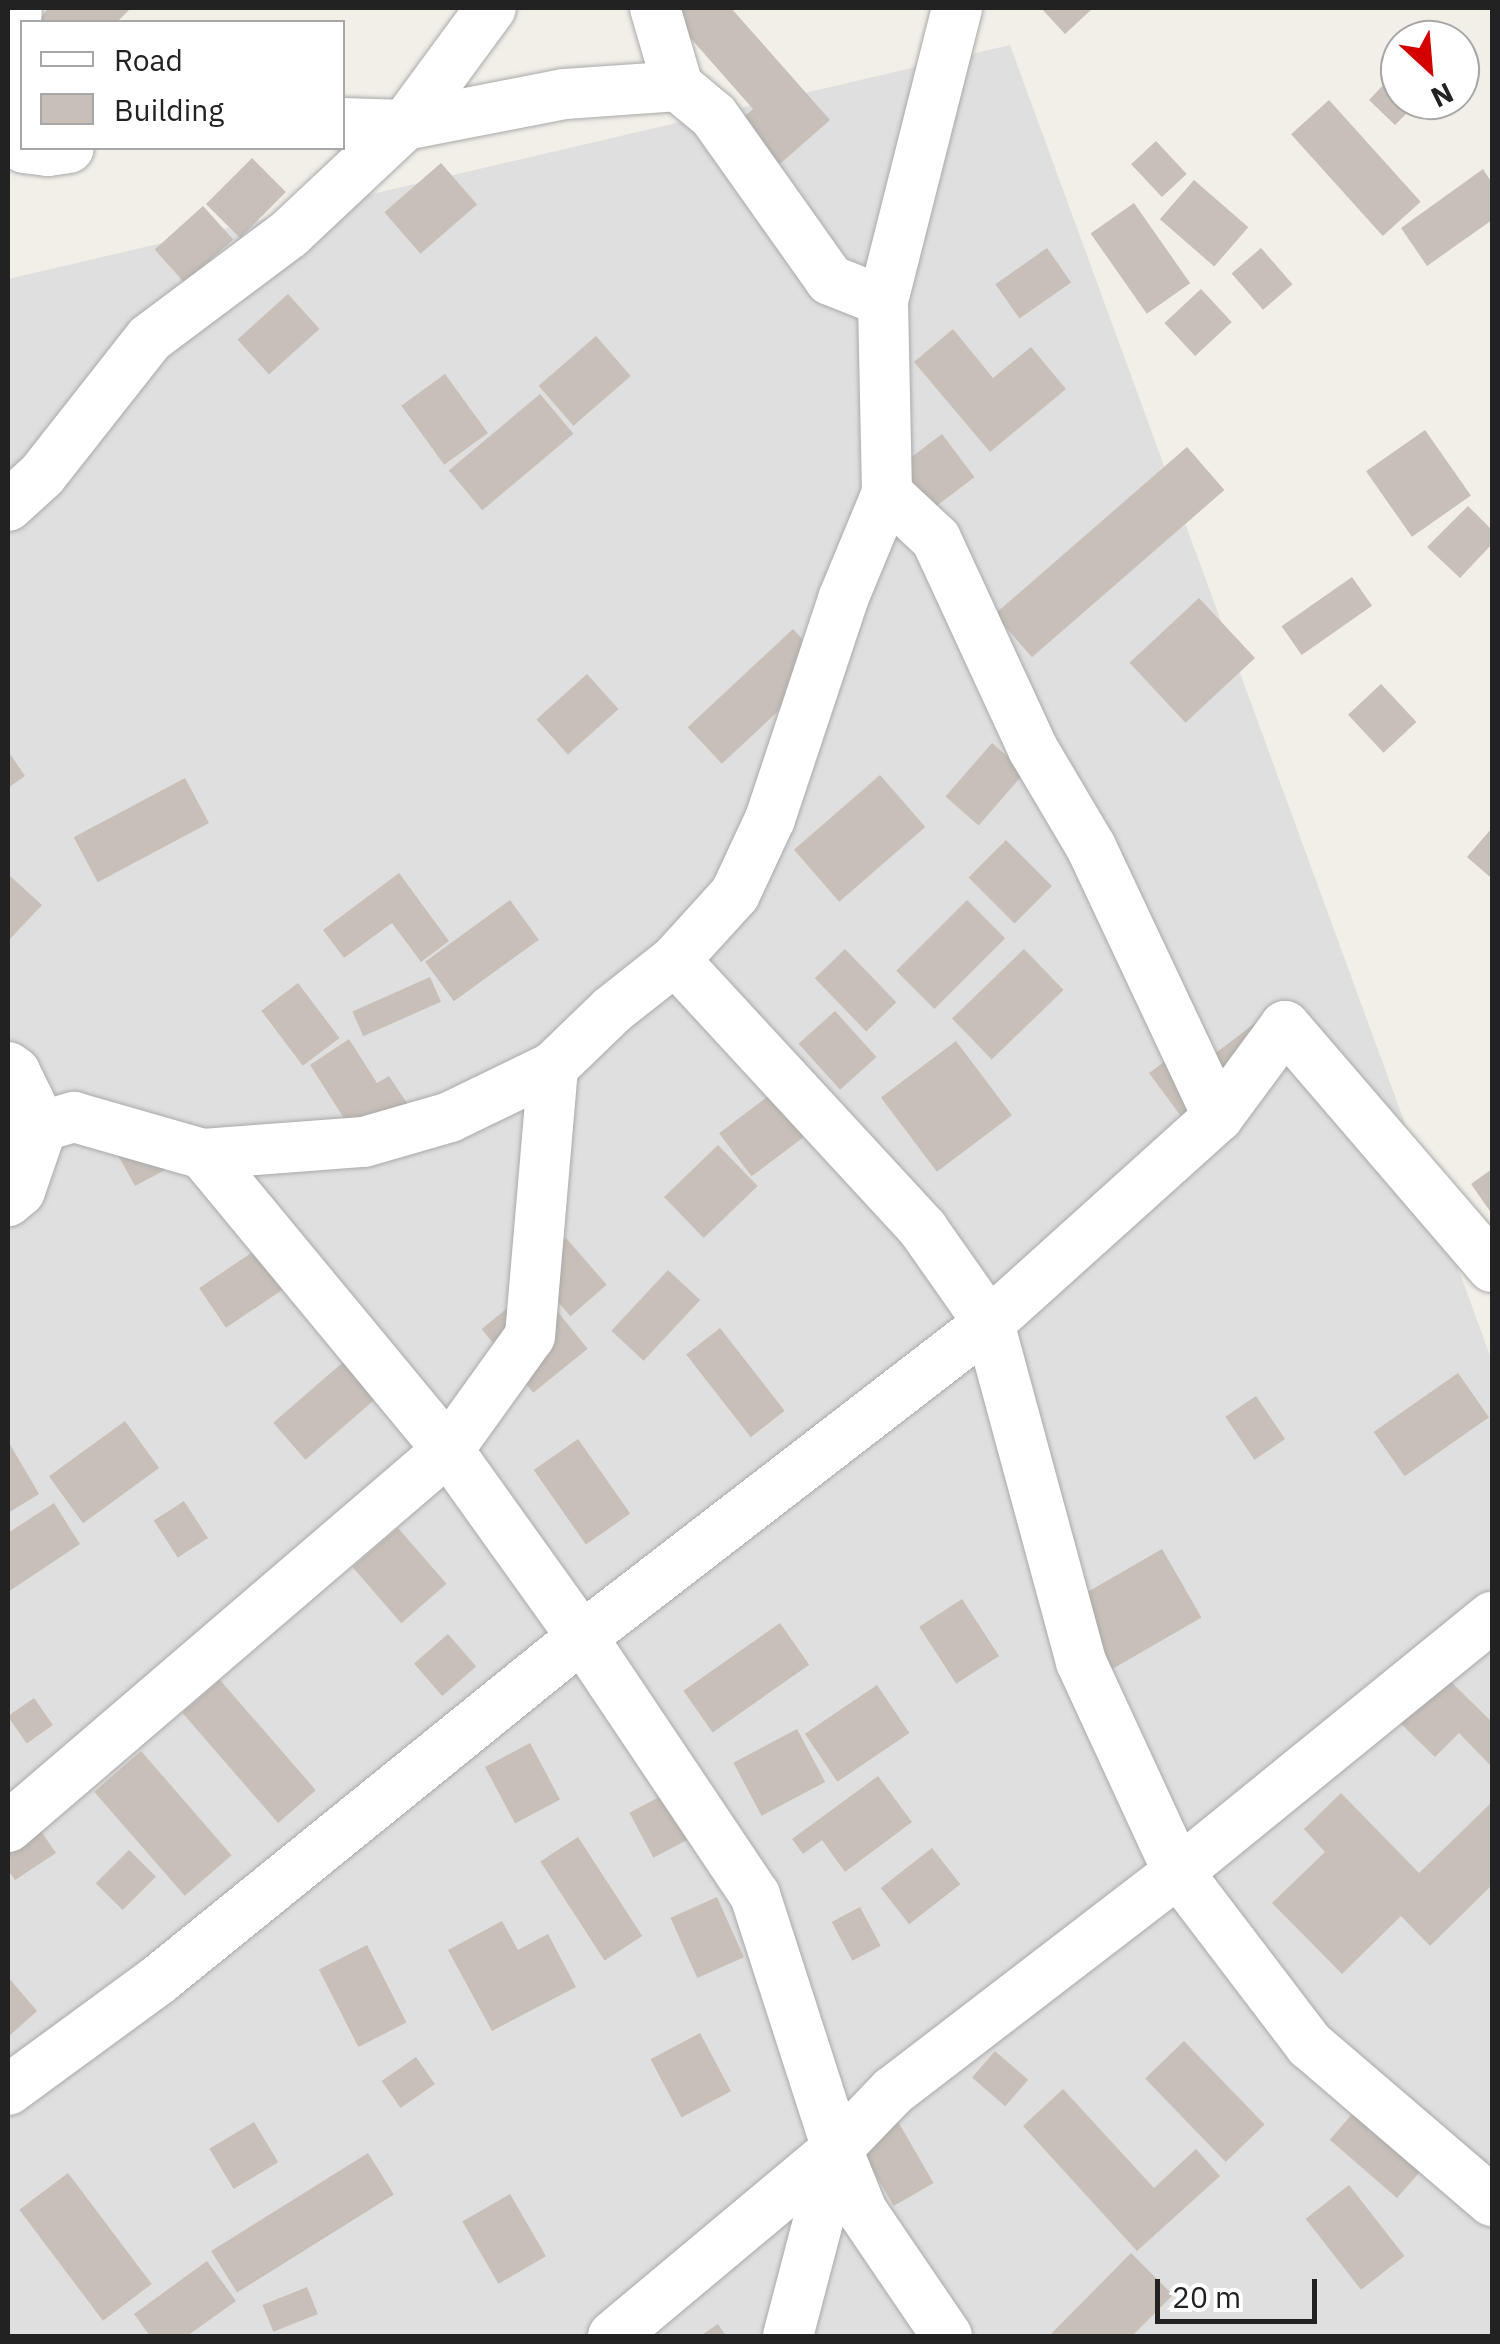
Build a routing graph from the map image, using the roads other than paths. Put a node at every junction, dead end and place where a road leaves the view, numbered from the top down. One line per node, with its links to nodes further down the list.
1 (17, 8): 8 (street)
2 (491, 8): 7 (street)
3 (655, 8): 5 (street)
4 (957, 8): 9 (street)
5 (678, 86): 7 (street); 9 (street)
6 (345, 123): 7 (street)
7 (405, 125): 11 (street)
8 (8, 143)
9 (883, 301): 10 (street)
10 (887, 493): 12 (street); 15 (street)
11 (8, 506)
12 (675, 960): 14 (street); 20 (street)
13 (8, 1067): 16 (street)
14 (552, 1067): 17 (street); 21 (street)
15 (1218, 1117): 19 (street); 20 (street)
16 (25, 1132): 17 (street); 18 (street)
17 (203, 1154): 21 (street)
18 (8, 1201)
19 (1492, 1267)
20 (989, 1322): 23 (street); 25 (street)
21 (448, 1450): 23 (street); 24 (street)
22 (1492, 1617): 25 (street)
23 (582, 1637): 26 (street); 27 (street)
24 (8, 1826)
25 (1178, 1872): 27 (street); 28 (street)
26 (8, 2090)
27 (837, 2149): 29 (street); 30 (street); 31 (street)
28 (1492, 2201)
29 (613, 2336)
30 (788, 2336)
31 (947, 2336)

